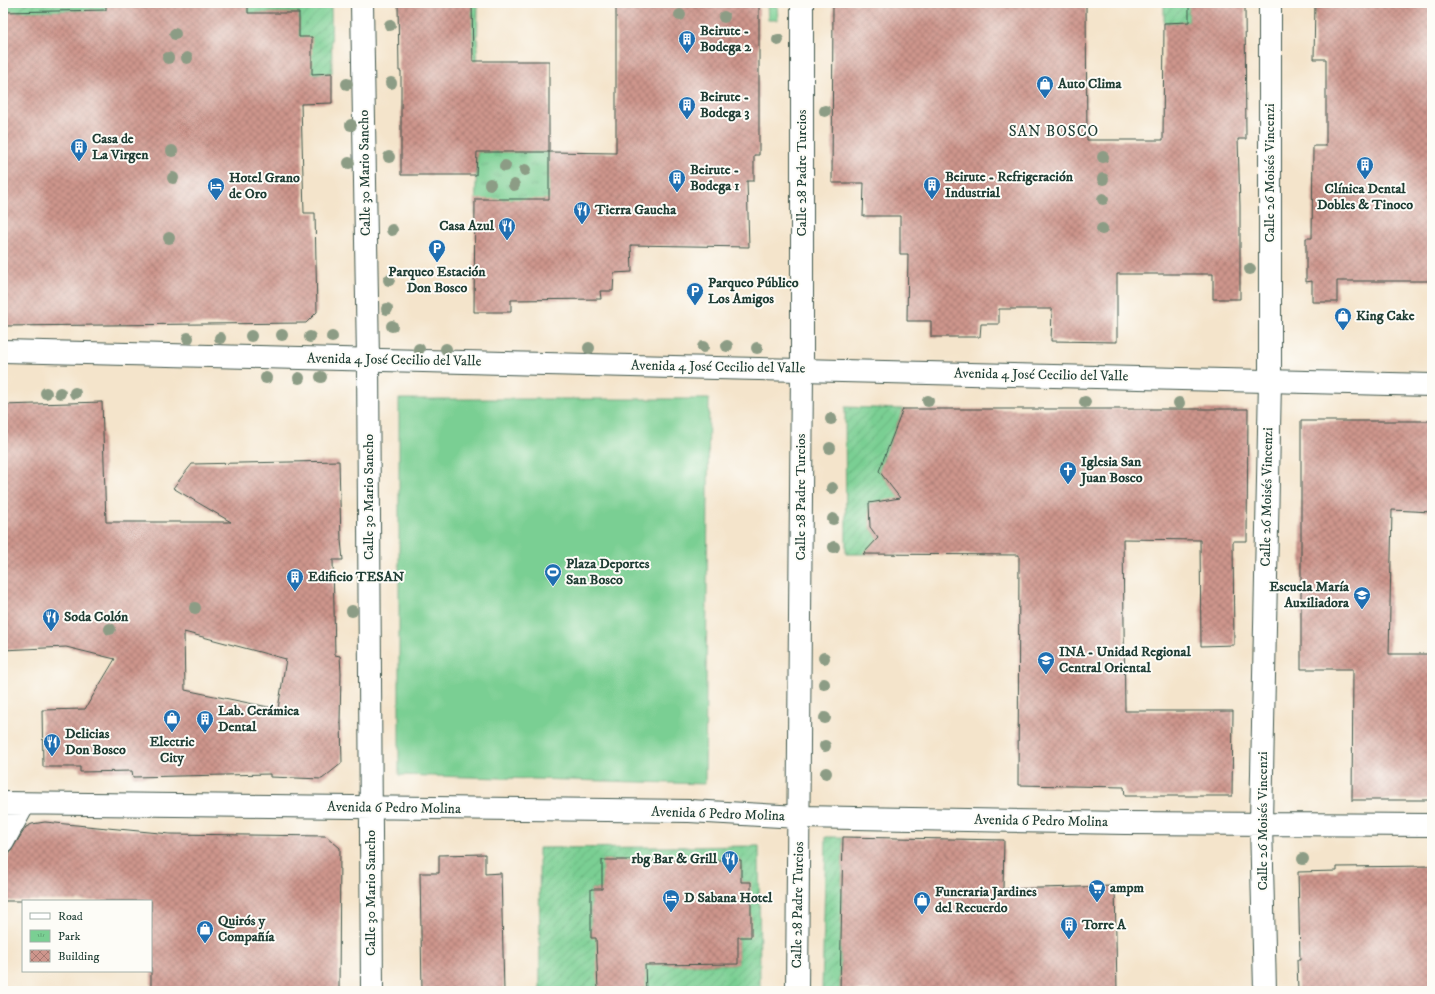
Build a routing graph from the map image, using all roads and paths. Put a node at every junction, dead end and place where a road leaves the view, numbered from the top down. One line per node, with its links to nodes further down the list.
1 (362, 3): 5 (street, Calle 30 Mario Sancho)
2 (802, 3): 6 (street, Calle 28 Padre Turcios)
3 (1270, 3): 7 (street, Calle 26 Moisés Vincenzi)
4 (3, 351): 5 (street, Avenida 4 José Cecilio del Valle)
5 (368, 359): 6 (street, Avenida 4 José Cecilio del Valle); 10 (street, Calle 30 Mario Sancho)
6 (802, 369): 7 (street, Avenida 4 José Cecilio del Valle); 11 (street, Calle 28 Padre Turcios)
7 (1270, 381): 8 (street, Avenida 4 José Cecilio del Valle); 12 (street, Calle 26 Moisés Vincenzi)
8 (1432, 385)
9 (14, 803): 10 (street, Avenida 6 Pedro Molina); 14 (street)
10 (370, 808): 11 (street, Avenida 6 Pedro Molina); 15 (street, Calle 30 Mario Sancho)
11 (799, 817): 12 (street, Avenida 6 Pedro Molina); 16 (street, Calle 28 Padre Turcios)
12 (1261, 823): 13 (street, Avenida 6 Pedro Molina); 17 (street, Calle 26 Moisés Vincenzi)
13 (1432, 825)
14 (3, 842)
15 (372, 991)
16 (797, 991)
17 (1265, 991)

